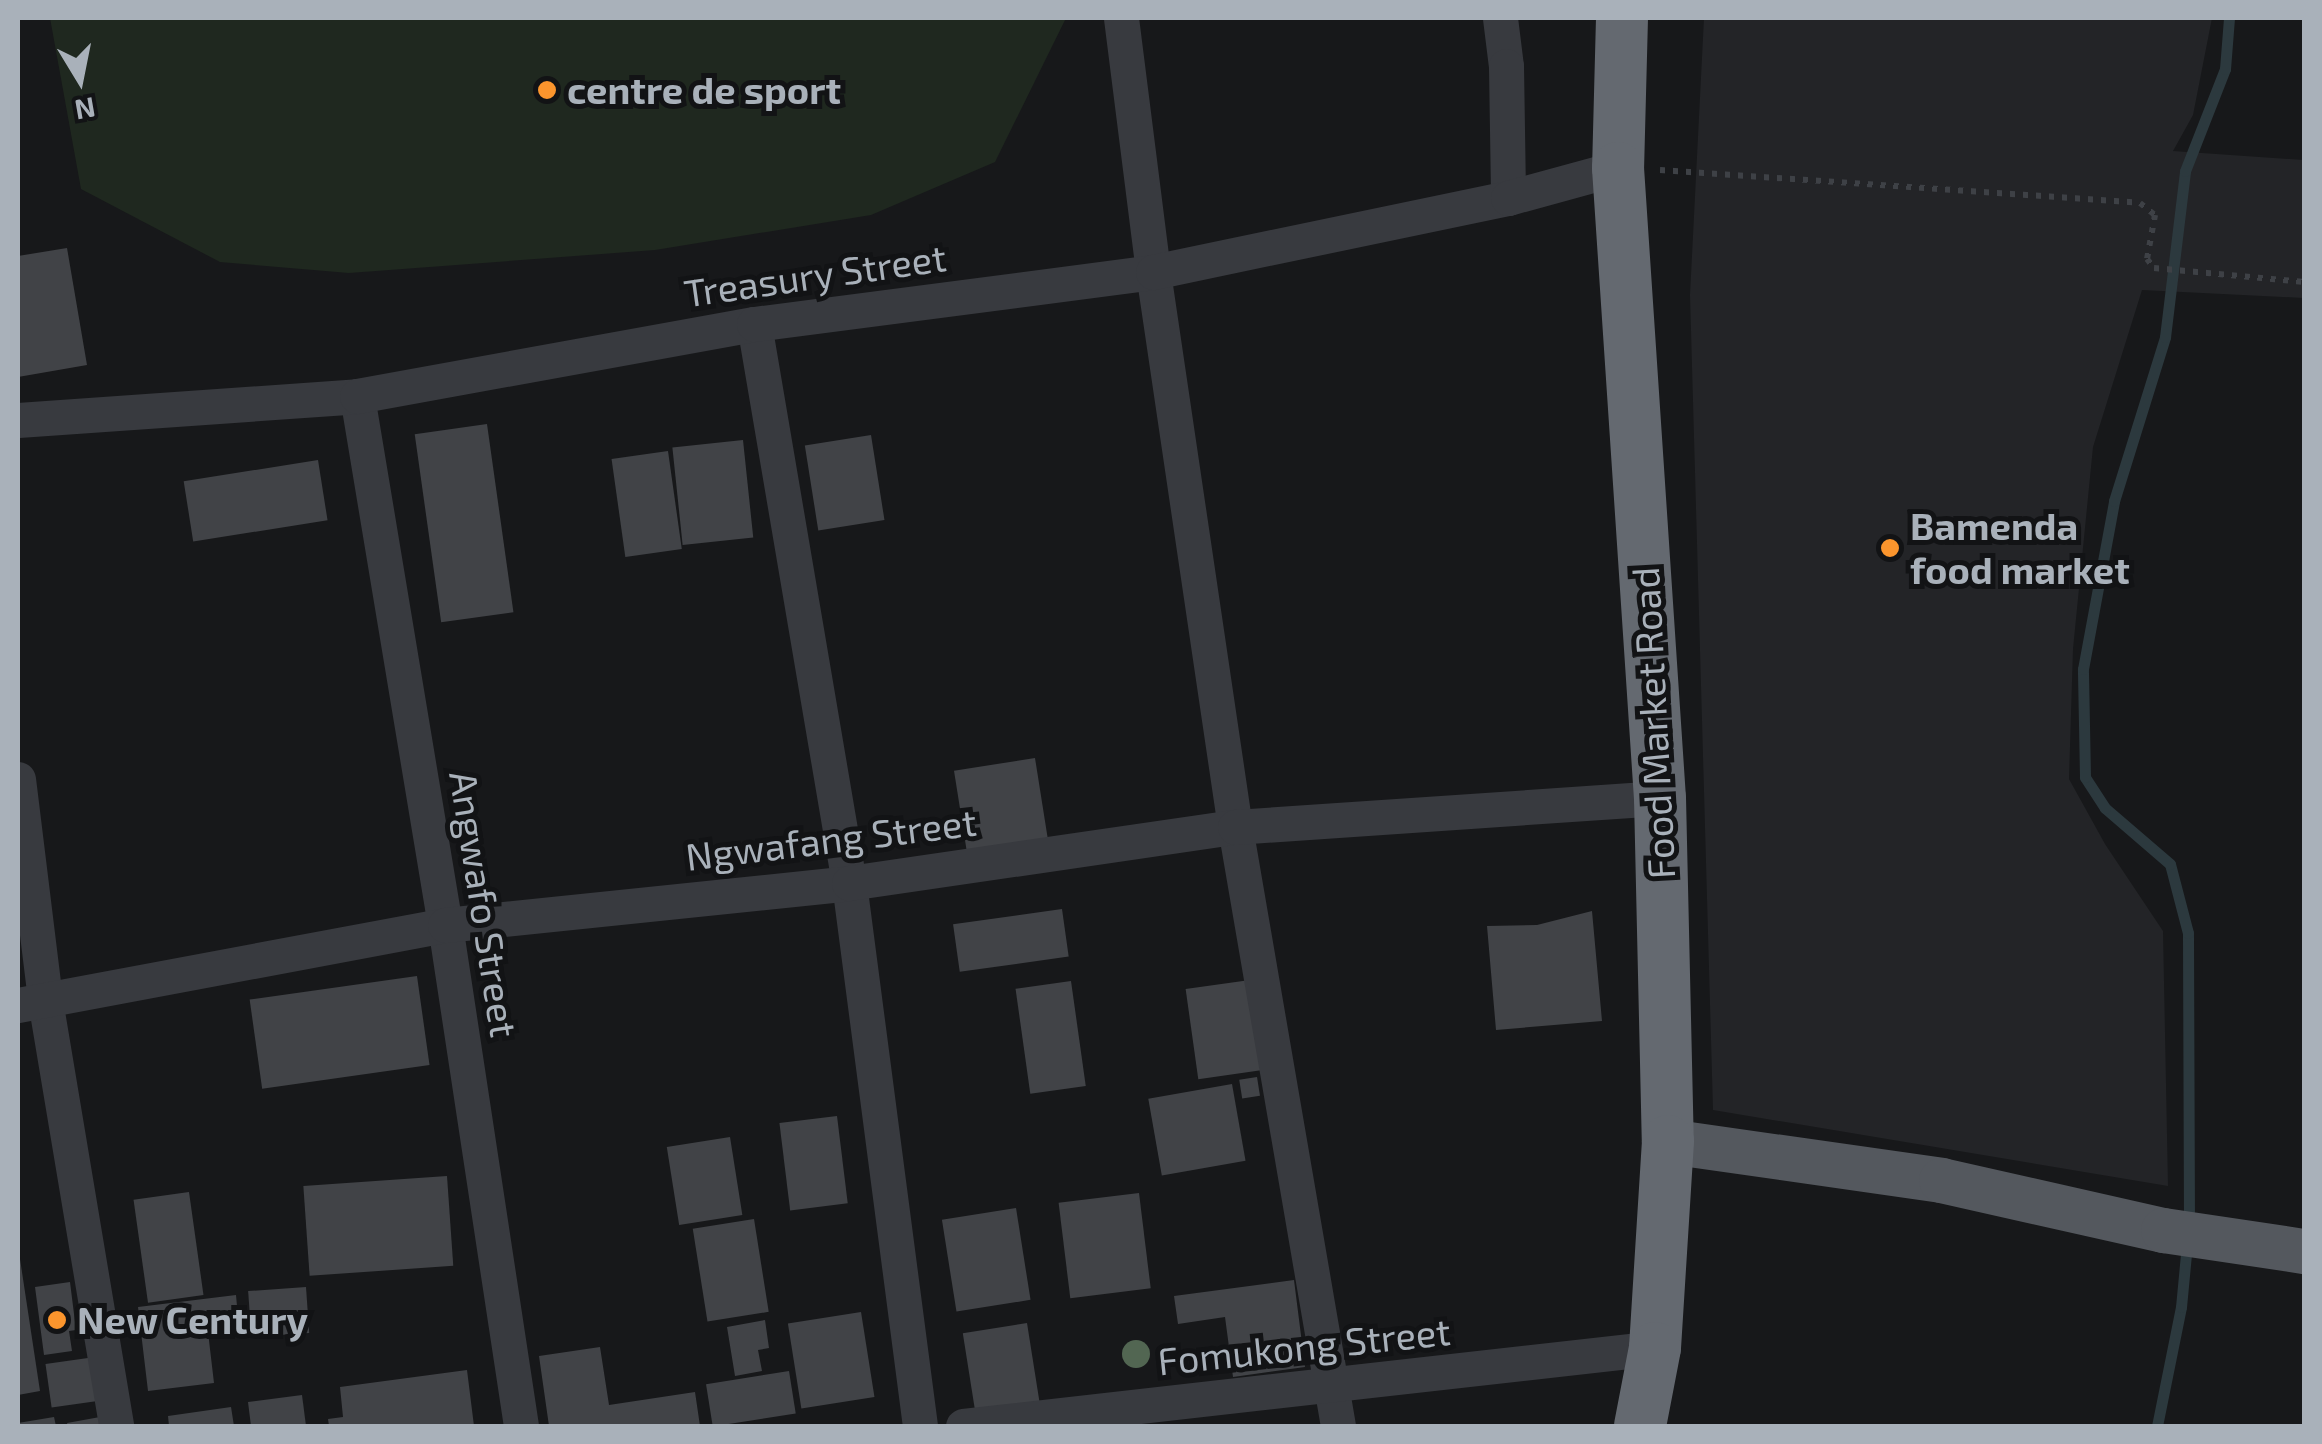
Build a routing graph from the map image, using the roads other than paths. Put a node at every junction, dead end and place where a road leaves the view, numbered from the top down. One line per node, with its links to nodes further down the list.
1 (1120, 18): 6 (street)
2 (1500, 18): 5 (street)
3 (1622, 18): 4 (highway, Food Market Road)
4 (1618, 168): 5 (street, Treasury Street); 11 (highway, Food Market Road)
5 (1508, 198): 6 (street, Treasury Street)
6 (1153, 272): 7 (street, Treasury Street); 12 (street)
7 (754, 324): 8 (street, Treasury Street); 13 (street)
8 (357, 396): 9 (street, Treasury Street); 14 (street, Angwafo Street)
9 (18, 420)
10 (18, 780): 15 (street)
11 (1660, 798): 12 (street, Ngwafang Street); 16 (highway, Food Market Road)
12 (1235, 827): 13 (street, Ngwafang Street); 19 (street)
13 (849, 883): 14 (street, Ngwafang Street); 22 (street)
14 (445, 926): 15 (street, Ngwafang Street); 21 (street, Angwafo Street)
15 (31, 1002): 20 (street)
16 (1668, 1141): 17 (main road); 18 (highway, Food Market Road)
17 (2304, 1252)
18 (1655, 1348): 19 (street, Fomukong Street); 25 (highway, Food Market Road)
19 (1330, 1386): 23 (street, Fomukong Street); 24 (street)
20 (116, 1426)
21 (521, 1426)
22 (920, 1426)
23 (963, 1426)
24 (1338, 1426)
25 (1640, 1426)

